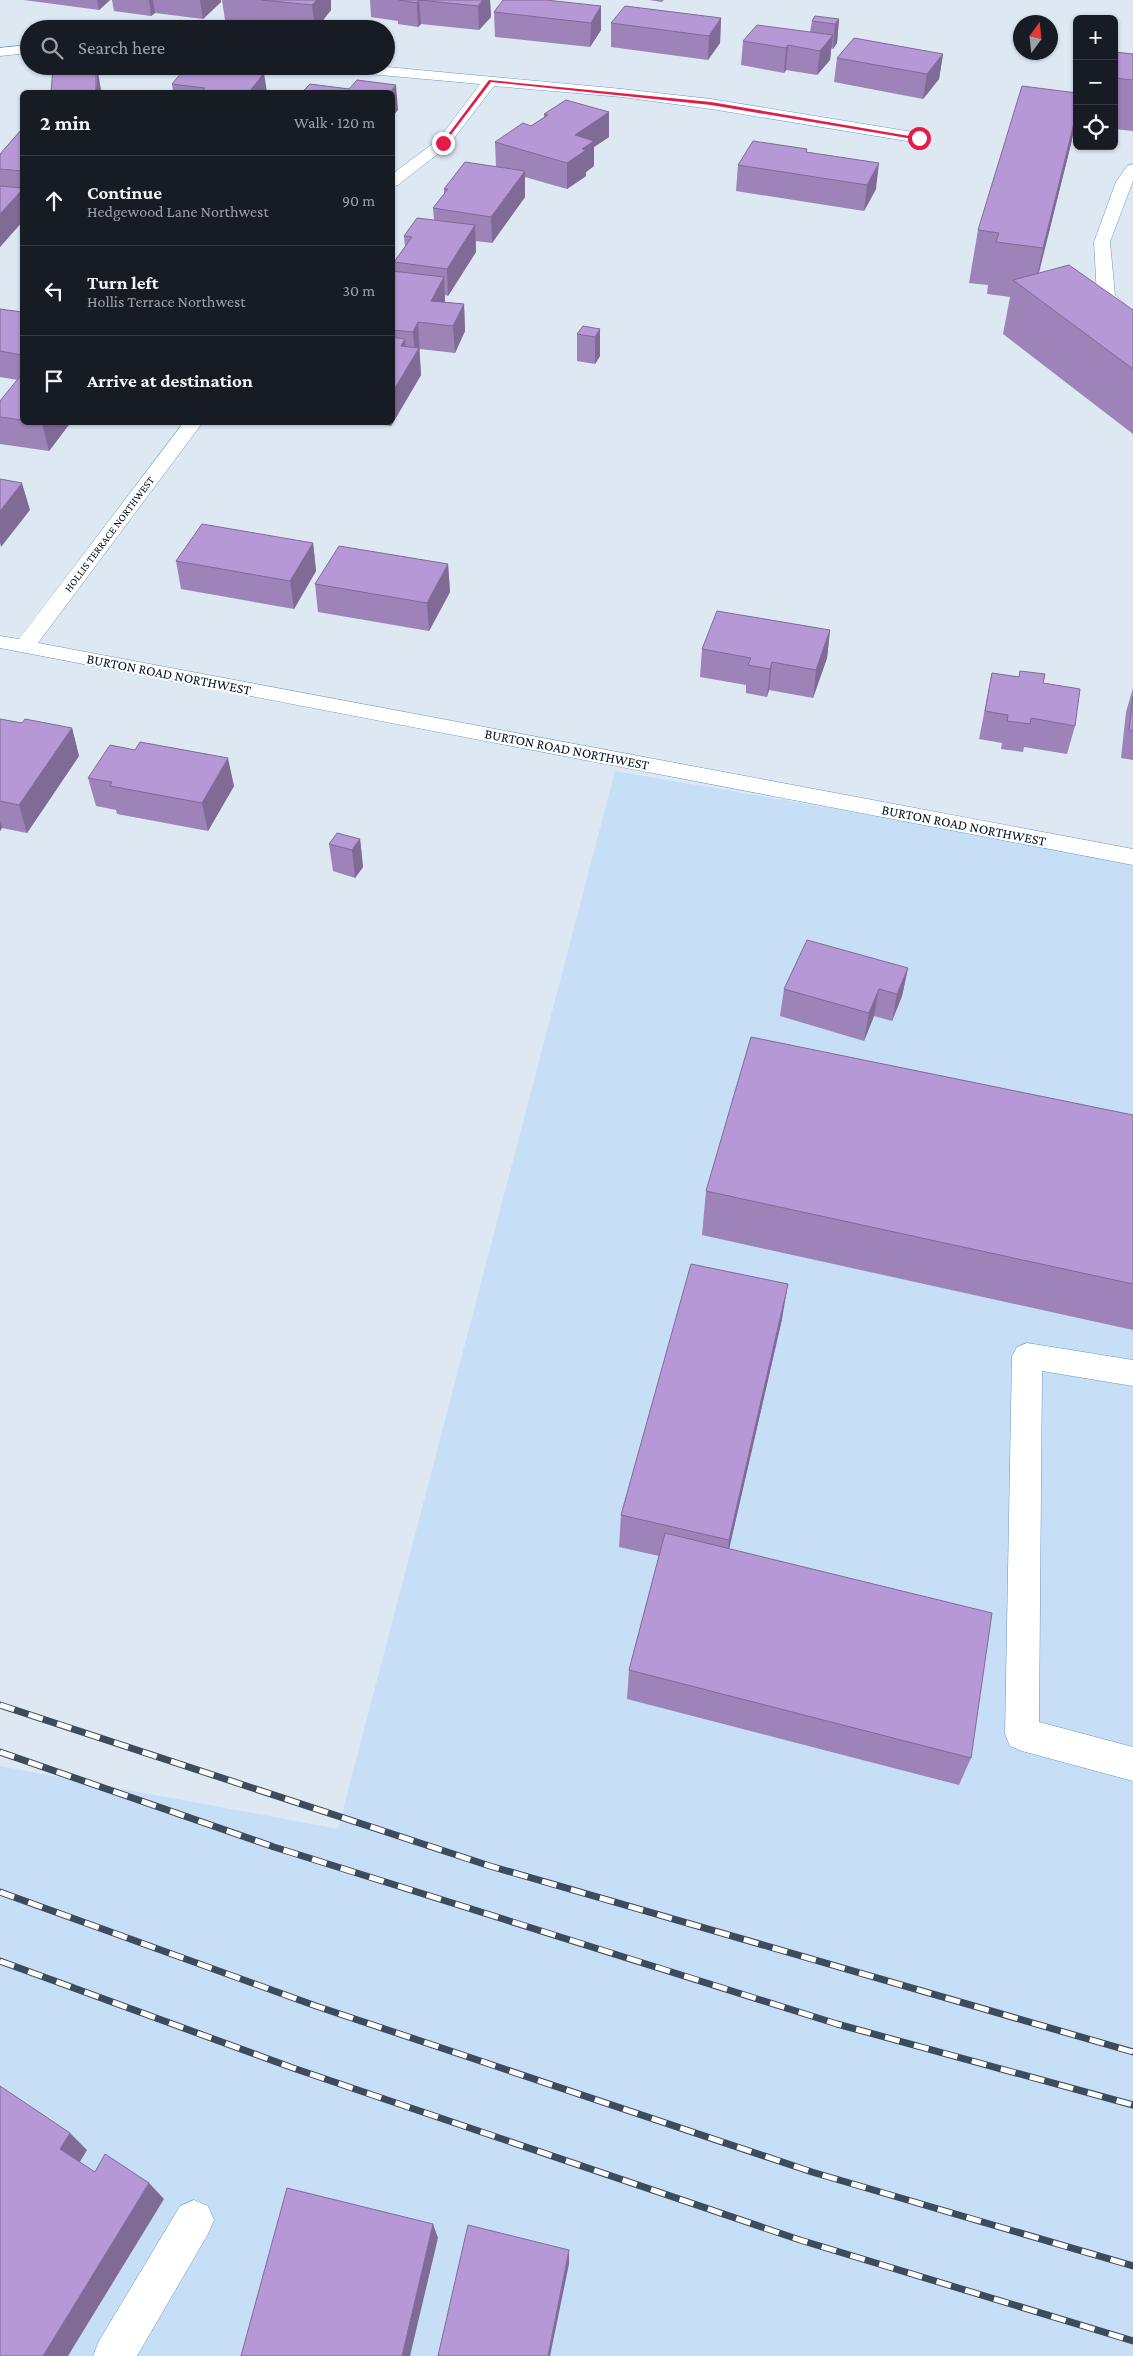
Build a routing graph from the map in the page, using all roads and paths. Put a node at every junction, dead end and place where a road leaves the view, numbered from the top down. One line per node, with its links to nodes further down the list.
1 (20, 50): 2 (street)
2 (0, 52)
3 (395, 72): 4 (street)
4 (490, 81): 5 (street); 7 (street)
5 (919, 138)
6 (1133, 169): 8 (street)
7 (395, 180)
8 (1133, 322)
9 (192, 425): 11 (street, HOLLIS TERRACE NORTHWEST)
10 (0, 642): 11 (street, BURTON ROAD NORTHWEST)
11 (25, 646): 12 (street, BURTON ROAD NORTHWEST)
12 (1133, 857)
13 (1133, 1373): 14 (street)
14 (1133, 1764)
15 (194, 2220): 16 (street)
16 (114, 2356)

